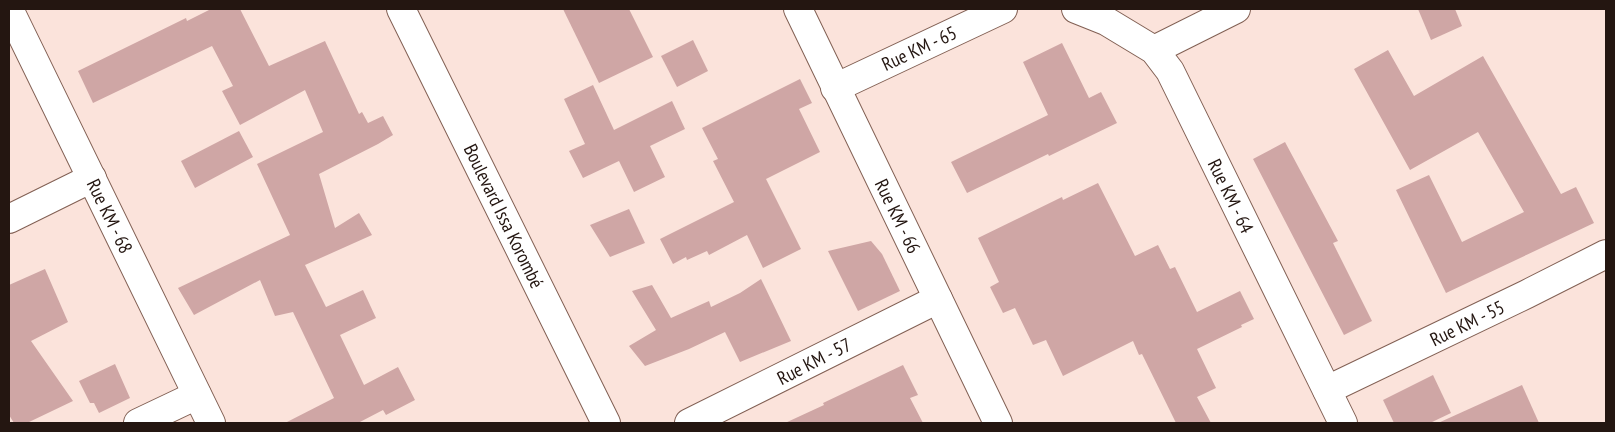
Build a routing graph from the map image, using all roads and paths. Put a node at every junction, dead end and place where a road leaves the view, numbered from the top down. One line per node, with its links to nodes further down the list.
1 (9, 9): 9 (street, Rue KM - 68)
2 (401, 9): 17 (street, Boulevard Issa Korombé)
3 (798, 9): 8 (street, Rue KM - 66)
4 (1003, 9): 8 (street, Rue KM - 65)
5 (1076, 9): 7 (street, Rue KM - 64)
6 (1236, 9): 7 (street)
7 (1154, 50): 13 (street, Rue KM - 64)
8 (835, 88): 12 (street, Rue KM - 66)
9 (92, 178): 10 (street); 14 (street, Rue KM - 68)
10 (9, 219)
11 (1606, 254): 13 (street, Rue KM - 55)
12 (938, 299): 18 (street, Rue KM - 57); 19 (street, Rue KM - 66)
13 (1327, 390): 20 (street, Rue KM - 64)
14 (197, 395): 15 (street); 16 (street, Rue KM - 68)
15 (138, 423)
16 (211, 423)
17 (606, 423)
18 (689, 423)
19 (998, 423)
20 (1343, 423)

